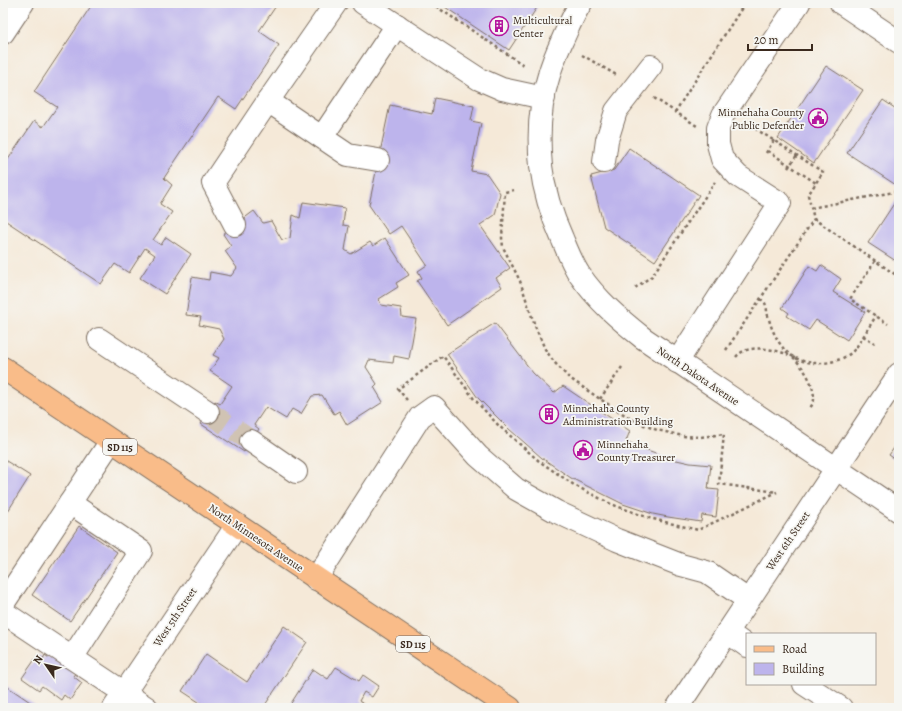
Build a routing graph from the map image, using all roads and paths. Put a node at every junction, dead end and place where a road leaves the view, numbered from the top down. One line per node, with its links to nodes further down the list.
1 (23, 3): 10 (street)
2 (336, 3): 15 (street)
3 (364, 3): 9 (street)
4 (431, 3): 12 (path)
5 (581, 3): 14 (street)
6 (745, 3): 17 (path)
7 (799, 3): 16 (street)
8 (841, 3): 11 (street)
9 (397, 25): 14 (street); 18 (street)
10 (3, 33)
11 (899, 42)
12 (525, 66)
13 (651, 66): 22 (street)
14 (544, 98): 43 (street, North Dakota Avenue)
15 (268, 101): 18 (street); 30 (street)
16 (727, 108): 19 (path); 23 (street)
17 (675, 112)
18 (322, 137): 21 (street)
19 (774, 140): 20 (path); 24 (path)
20 (797, 155): 24 (path); 25 (path)
21 (378, 160)
22 (604, 162)
23 (727, 164): 33 (path); 43 (street)
24 (789, 167): 25 (path)
25 (816, 183): 28 (path)
26 (514, 190): 47 (path)
27 (899, 191): 28 (path)
28 (811, 208): 29 (path)
29 (814, 219): 31 (path); 34 (path)
30 (235, 225)
31 (875, 261): 32 (path); 35 (path)
32 (899, 277)
33 (635, 288)
34 (760, 299): 40 (path); 41 (path)
35 (876, 316): 36 (path); 37 (path)
36 (888, 324)
37 (863, 336): 39 (path); 41 (path)
38 (99, 339): 49 (street)
39 (875, 343)
40 (726, 350)
41 (791, 356): 42 (path); 48 (path)
42 (736, 357)
43 (677, 362): 53 (street, North Dakota Avenue)
44 (622, 367): 47 (path)
45 (3, 368): 51 (main road, North Minnesota Avenue / SD 115)
46 (899, 374): 53 (street, West 6th Street)
47 (600, 399): 50 (path)
48 (810, 408)
49 (208, 412)
50 (420, 417): 58 (street); 59 (street)
51 (111, 441): 55 (street); 57 (main road, North Minnesota Avenue / SD 115)
52 (251, 442): 54 (street)
53 (836, 469): 56 (street, North Dakota Avenue); 59 (street, West 6th Street)
54 (296, 472)
55 (70, 503): 60 (street); 64 (street)
56 (899, 511)
57 (237, 525): 58 (main road, North Minnesota Avenue / SD 115); 66 (street, West 5th Street)
58 (316, 579): 69 (main road, North Minnesota Avenue / SD 115)
59 (748, 600): 62 (street, West 6th Street)
60 (3, 604)
61 (3, 612): 64 (street)
62 (727, 632): 63 (street); 70 (street, West 6th Street)
63 (746, 645)
64 (72, 658): 66 (street)
65 (805, 685): 67 (street)
66 (119, 700): 68 (street)
67 (835, 706)
68 (146, 708)
69 (510, 708)
70 (677, 708)

